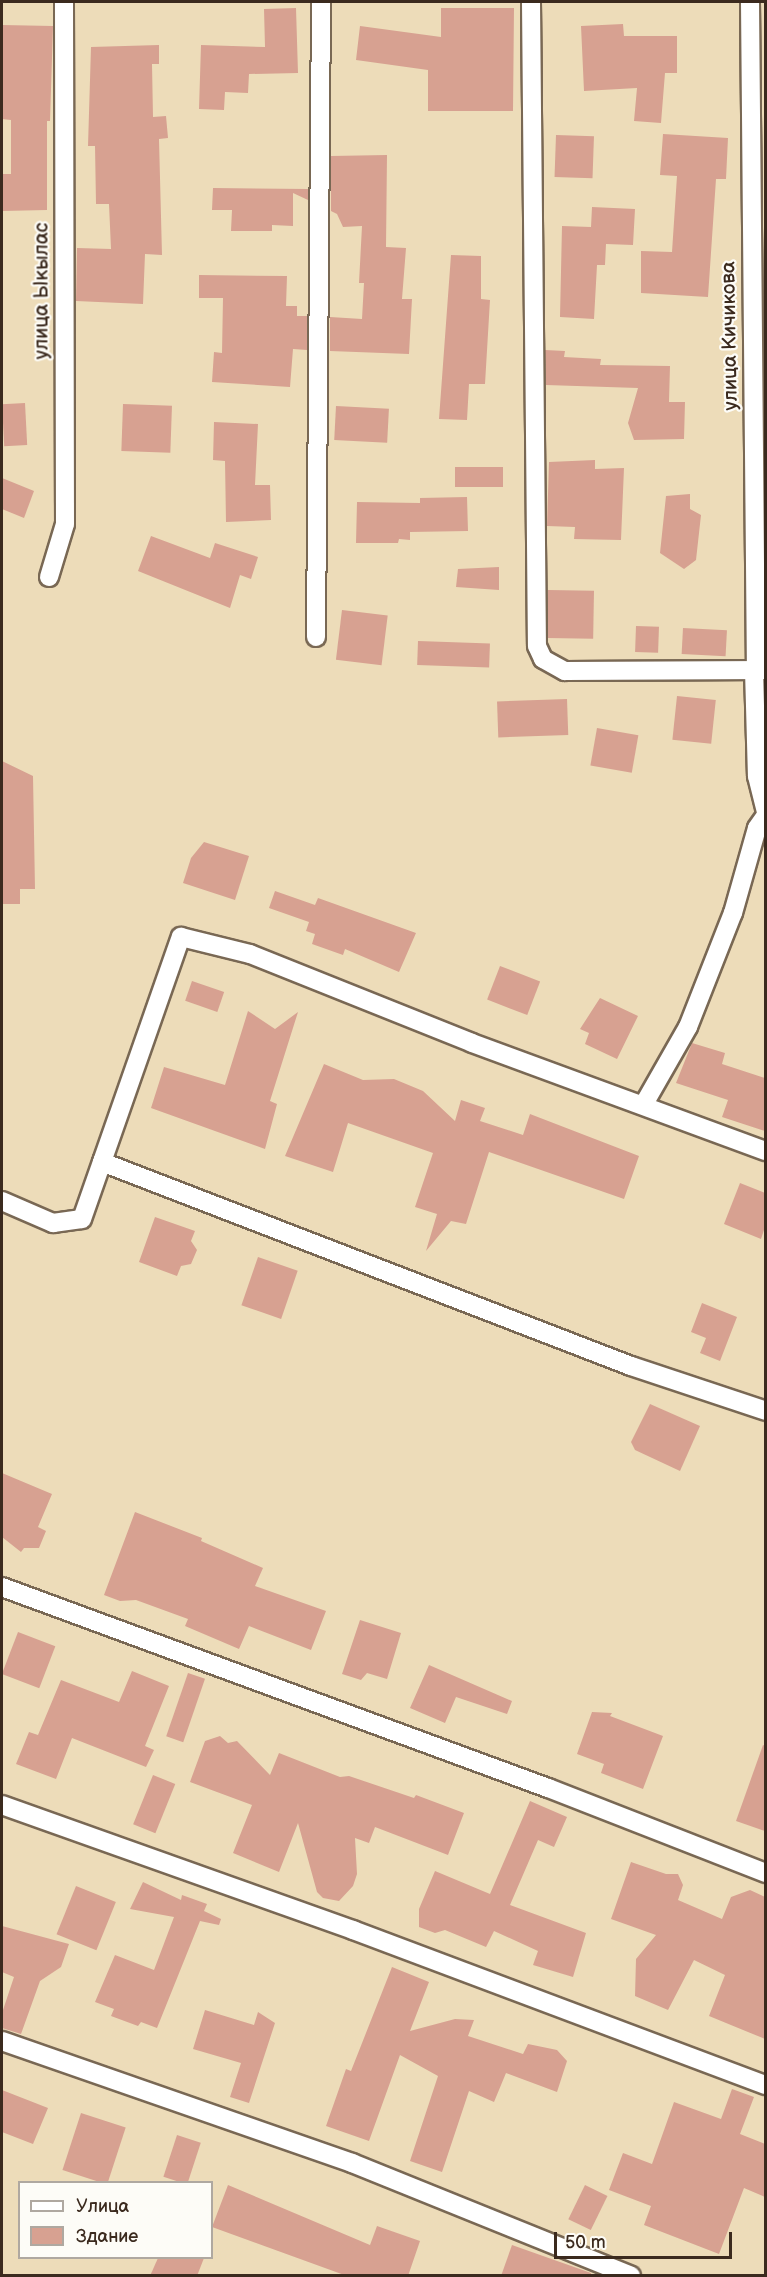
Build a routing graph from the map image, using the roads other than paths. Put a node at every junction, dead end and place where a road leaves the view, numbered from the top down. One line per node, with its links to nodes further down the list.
1 (64, 2): 5 (street, улица Ыкылас)
2 (321, 2): 6 (street)
3 (531, 2): 7 (street)
4 (750, 2): 7 (street, улица Кичикова)
5 (49, 577)
6 (316, 637)
7 (758, 670): 8 (street, улица Кичикова)
8 (765, 814): 9 (street)
9 (644, 1104): 10 (street); 11 (street)
10 (765, 1152)
11 (102, 1162): 12 (street); 13 (street)
12 (2, 1201)
13 (765, 1411)
14 (2, 1587): 16 (street)
15 (2, 1805): 18 (street)
16 (765, 1873)
17 (2, 2041): 19 (street)
18 (765, 2085)
19 (631, 2276)

